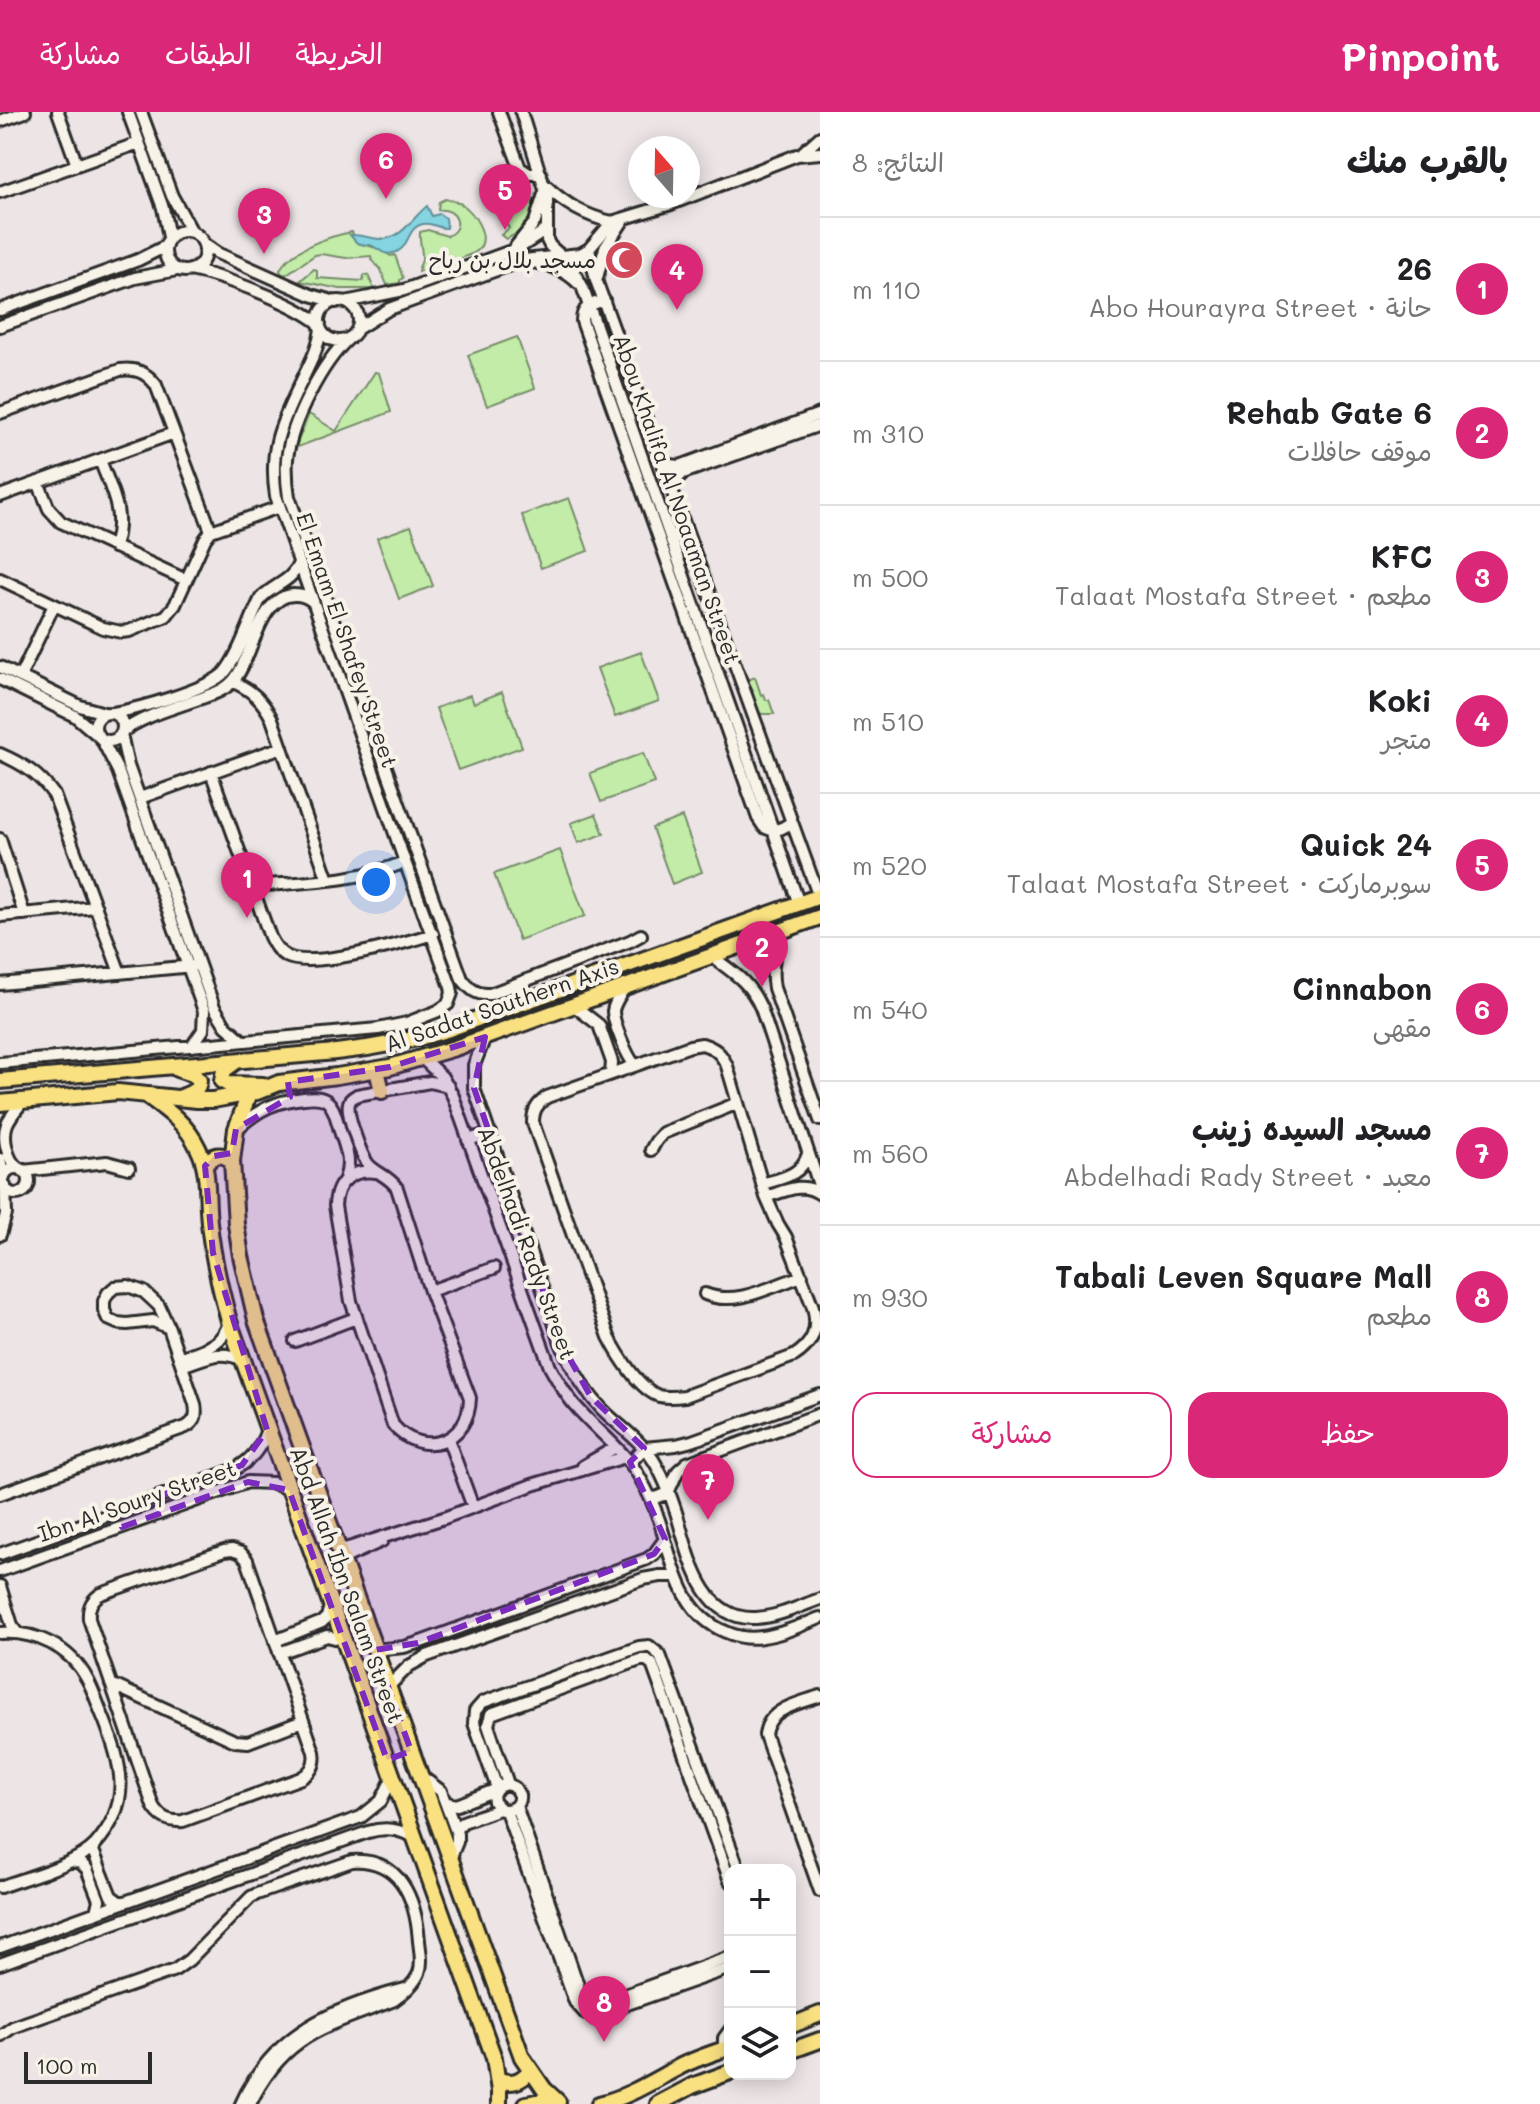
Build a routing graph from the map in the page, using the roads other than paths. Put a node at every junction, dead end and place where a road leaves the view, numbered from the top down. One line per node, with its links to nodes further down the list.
1 (25, 112): 8 (street)
2 (58, 112): 15 (street)
3 (128, 112): 11 (street)
4 (141, 112): 9 (street)
5 (151, 112): 9 (street)
6 (500, 115): 7 (street); 16 (street)
7 (523, 117): 16 (street)
8 (0, 121)
9 (146, 123): 21 (street)
10 (820, 137): 13 (street)
11 (139, 143): 15 (street); 22 (street)
12 (820, 153): 13 (street)
13 (797, 155): 14 (street); 18 (street)
14 (820, 160)
15 (77, 165): 17 (street)
16 (542, 179): 19 (street); 20 (street); 25 (street)
17 (0, 192)
18 (624, 219): 19 (street); 30 (street)
19 (612, 222): 24 (street)
20 (546, 230): 25 (street); 26 (street, Abou Khalifa Al Noaaman Street)
21 (192, 232): 22 (street); 23 (street)
22 (167, 242): 28 (street); 35 (street)
23 (204, 244): 29 (street); 33 (street)
24 (589, 249): 26 (street); 30 (street, Abou Khalifa Al Noaaman Street)
25 (509, 252): 33 (street)
26 (562, 254): 27 (street); 31 (street, Abou Khalifa Al Noaaman Street)
27 (514, 264): 31 (street); 38 (street)
28 (177, 270): 29 (street); 36 (street)
29 (190, 270): 37 (street)
30 (596, 280): 32 (street, Abou Khalifa Al Noaaman Street)
31 (582, 286): 34 (street, Abou Khalifa Al Noaaman Street)
32 (604, 300): 34 (street); 44 (street, Abou Khalifa Al Noaaman Street)
33 (340, 302): 37 (street); 38 (street)
34 (588, 305): 52 (street, Abou Khalifa Al Noaaman Street); 73 (street)
35 (0, 310)
36 (0, 326)
37 (320, 326): 38 (street); 48 (street, El Emam El Shafey Street)
38 (353, 334): 63 (street, El Emam El Shafey Street)
39 (0, 413): 42 (street)
40 (820, 414): 44 (street)
41 (820, 425): 46 (street)
42 (174, 433): 43 (street); 49 (street)
43 (100, 460): 45 (street); 50 (street)
44 (661, 461): 46 (street, Abou Khalifa Al Noaaman Street)
45 (38, 482): 47 (street); 50 (street)
46 (671, 488): 51 (street, Abou Khalifa Al Noaaman Street)
47 (0, 496)
48 (279, 507): 49 (street); 53 (street, El Emam El Shafey Street)
49 (211, 531): 55 (street)
50 (114, 547): 55 (street)
51 (695, 554): 52 (street); 72 (street, Abou Khalifa Al Noaaman Street)
52 (678, 560): 73 (street, Abou Khalifa Al Noaaman Street)
53 (299, 563): 56 (street, El Emam El Shafey Street); 58 (street)
54 (0, 579): 57 (street)
55 (186, 580): 57 (street)
56 (313, 602): 58 (street); 64 (street, El Emam El Shafey Street)
57 (54, 605): 60 (street)
58 (250, 634): 62 (street); 65 (street)
59 (0, 667): 60 (street)
60 (20, 677): 65 (street)
61 (0, 679): 67 (street)
62 (233, 682): 66 (street); 68 (street)
63 (362, 701): 64 (street); 91 (street, El Emam El Shafey Street)
64 (349, 705): 78 (street, El Emam El Shafey Street)
65 (109, 713): 66 (street); 67 (street)
66 (122, 733): 67 (street); 71 (street)
67 (99, 736): 92 (street)
68 (282, 747): 70 (street); 79 (street)
69 (0, 754): 83 (street)
70 (211, 772): 71 (street); 80 (street)
71 (140, 798): 92 (street)
72 (791, 822): 73 (street); 74 (street, Abou Khalifa Al Noaaman Street)
73 (773, 831): 76 (street, Abou Khalifa Al Noaaman Street)
74 (796, 836): 76 (street); 81 (street, Abou Khalifa Al Noaaman Street)
75 (0, 839): 77 (street)
76 (777, 842): 82 (street, Abou Khalifa Al Noaaman Street)
77 (3, 855): 84 (street)
78 (405, 862): 79 (street); 88 (street, El Emam El Shafey Street)
79 (328, 880): 80 (street)
80 (252, 886): 88 (street)
81 (820, 893): 82 (main road, Al Sadat Southern Axis)
82 (796, 905): 103 (main road, Al Sadat Southern Axis)
83 (96, 907): 84 (street); 93 (street)
84 (24, 914): 85 (street)
85 (0, 916)
86 (820, 917): 87 (main road, Al Sadat Southern Axis)
87 (782, 931): 90 (main road, Al Sadat Southern Axis); 124 (street)
88 (433, 934): 91 (street, El Emam El Shafey Street)
89 (641, 935): 91 (street)
90 (711, 956): 95 (main road, Al Sadat Southern Axis); 129 (street)
91 (448, 960): 100 (street)
92 (194, 966): 93 (street); 100 (street); 101 (street)
93 (120, 973): 94 (street)
94 (0, 984)
95 (625, 987): 96 (main road, Al Sadat Southern Axis); 97 (street)
96 (573, 1005): 98 (street); 99 (main road, Al Sadat Southern Axis)
97 (614, 1016): 98 (street); 104 (street)
98 (596, 1022): 105 (street)
99 (485, 1037): 102 (main road, Al Sadat Southern Axis); 126 (street, Abdelhadi Rady Street)
100 (243, 1041): 101 (street)
101 (192, 1046): 106 (street)
102 (423, 1059): 108 (main road, Al Sadat Southern Axis); 113 (street, Abdelhadi Rady Street)
103 (235, 1061): 107 (main road, Al Sadat Southern Axis); 112 (main road)
104 (631, 1061): 105 (street); 109 (street); 121 (street)
105 (612, 1062): 109 (street)
106 (0, 1063)
107 (169, 1068): 110 (main road, Al Sadat Southern Axis); 117 (main road)
108 (377, 1070): 111 (main road, Al Sadat Southern Axis); 114 (main road)
109 (611, 1074): 146 (street)
110 (0, 1081)
111 (288, 1082): 112 (main road, Al Sadat Southern Axis); 118 (main road)
112 (269, 1086): 115 (main road, Al Sadat Southern Axis)
113 (448, 1086): 114 (street); 127 (street, Abdelhadi Rady Street)
114 (382, 1091): 122 (street)
115 (249, 1094): 117 (main road, Al Sadat Southern Axis); 125 (main road, Abd Allah Ibn Salam Street)
116 (146, 1095): 117 (main road, Al Sadat Southern Axis); 119 (main road, Al Sadat Southern Axis); 132 (main road, Abd Allah Ibn Salam Street)
117 (178, 1098)
118 (290, 1100): 123 (street); 125 (street)
119 (23, 1101): 120 (main road, Al Sadat Southern Axis); 135 (street)
120 (0, 1103)
121 (738, 1103): 128 (street); 139 (street)
122 (348, 1108): 123 (street); 136 (street)
123 (334, 1112): 137 (street)
124 (820, 1120)
125 (236, 1129): 131 (main road, Abd Allah Ibn Salam Street)
126 (491, 1133): 127 (street); 160 (street, Abdelhadi Rady Street)
127 (468, 1140): 159 (street, Abdelhadi Rady Street)
128 (651, 1150)
129 (808, 1154): 139 (street); 141 (street)
130 (0, 1159): 138 (street)
131 (232, 1161): 132 (main road); 172 (main road, Abd Allah Ibn Salam Street)
132 (205, 1166): 150 (main road, Abd Allah Ibn Salam Street)
133 (57, 1167): 134 (street); 135 (street); 140 (street)
134 (129, 1168)
135 (20, 1170): 138 (street); 140 (street)
136 (376, 1172): 137 (street); 147 (street)
137 (345, 1179): 149 (street)
138 (4, 1181): 140 (street); 143 (street)
139 (762, 1184): 142 (street)
140 (24, 1190): 143 (street)
141 (820, 1191): 142 (street)
142 (766, 1197): 146 (street)
143 (6, 1214): 144 (street)
144 (0, 1235)
145 (494, 1268): 147 (street)
146 (802, 1276): 148 (street)
147 (430, 1291): 158 (street)
148 (705, 1294)
149 (356, 1318): 152 (street); 158 (street)
150 (229, 1321): 153 (main road, Abd Allah Ibn Salam Street); 154 (street)
151 (169, 1328): 151 (street); 154 (street)
152 (295, 1341)
153 (242, 1360): 154 (street); 157 (main road, Abd Allah Ibn Salam Street)
154 (181, 1362): 165 (street)
155 (820, 1395): 160 (street)
156 (820, 1414): 164 (street)
157 (267, 1430): 163 (main road, Abd Allah Ibn Salam Street); 168 (street, Ibn Al Soury Street)
158 (448, 1439): 167 (street)
159 (616, 1447): 161 (street, Abdelhadi Rady Street); 162 (street)
160 (644, 1448): 161 (street); 164 (street, Abdelhadi Rady Street)
161 (628, 1460): 162 (street); 166 (street, Abdelhadi Rady Street)
162 (575, 1471): 167 (street)
163 (289, 1490): 169 (street, Ibn Al Soury Street); 178 (main road, Abd Allah Ibn Salam Street)
164 (668, 1493): 166 (street); 176 (street, Abdelhadi Rady Street)
165 (0, 1494)
166 (650, 1497): 170 (street, Abdelhadi Rady Street)
167 (473, 1507): 172 (street)
168 (117, 1512): 169 (street); 171 (street, Ibn Al Soury Street)
169 (122, 1527): 173 (street, Ibn Al Soury Street)
170 (665, 1539): 174 (street, Abdelhadi Rady Street); 185 (street)
171 (0, 1554)
172 (340, 1555): 185 (main road, Abd Allah Ibn Salam Street)
173 (1, 1572)
174 (677, 1576): 179 (street, Abdelhadi Rady Street); 191 (street)
175 (0, 1586): 182 (street)
176 (709, 1598): 177 (street); 179 (street)
177 (820, 1599)
178 (330, 1604): 183 (main road, Abd Allah Ibn Salam Street); 184 (street)
179 (696, 1612): 180 (street)
180 (820, 1618)
181 (0, 1633): 182 (street)
182 (18, 1633): 205 (street)
183 (343, 1640): 186 (street); 196 (main road, Abd Allah Ibn Salam Street)
184 (275, 1641): 186 (street); 190 (street)
185 (374, 1650): 191 (main road, Abd Allah Ibn Salam Street)
186 (279, 1653): 194 (street)
187 (573, 1670): 188 (street); 189 (street); 202 (street)
188 (551, 1677): 192 (street); 199 (street)
189 (578, 1682): 192 (street); 202 (street)
190 (111, 1684): 194 (street); 194 (street)
191 (388, 1687): 195 (main road, Abd Allah Ibn Salam Street)
192 (556, 1690): 199 (street)
193 (820, 1696): 212 (street)
194 (303, 1721)
195 (411, 1751): 196 (main road); 197 (main road, Abd Allah Ibn Salam Street)
196 (387, 1760): 198 (main road, Abd Allah Ibn Salam Street)
197 (420, 1776): 200 (street); 206 (main road, Abd Allah Ibn Salam Street)
198 (393, 1777): 204 (main road, Abd Allah Ibn Salam Street); 213 (street)
199 (500, 1788): 200 (street); 201 (street); 201 (street)
200 (447, 1803): 203 (street)
201 (507, 1808): 203 (street); 216 (street)
202 (714, 1819): 208 (street); 209 (street)
203 (456, 1829): 206 (street)
204 (414, 1837): 217 (street); 227 (main road, Abd Allah Ibn Salam Street)
205 (92, 1848): 207 (street); 210 (street)
206 (450, 1859): 225 (main road, Abd Allah Ibn Salam Street)
207 (72, 1861): 210 (street); 211 (street)
208 (726, 1864)
209 (736, 1864)
210 (94, 1872): 213 (street); 214 (street)
211 (0, 1887)
212 (820, 1891)
213 (124, 1902): 214 (street)
214 (96, 1912): 215 (street)
215 (0, 1947)
216 (724, 1963)
217 (0, 1964)
218 (820, 2014): 219 (main road)
219 (796, 2022)
220 (306, 2032): 221 (street); 230 (street); 231 (street)
221 (0, 2036)
222 (817, 2043): 224 (main road)
223 (724, 2049): 229 (main road)
224 (796, 2049)
225 (530, 2070): 227 (main road); 228 (main road, Abd Allah Ibn Salam Street)
226 (724, 2074): 234 (main road)
227 (498, 2079): 232 (main road, Abd Allah Ibn Salam Street)
228 (560, 2103): 233 (main road)
229 (608, 2103)
230 (241, 2104)
231 (250, 2104)
232 (499, 2104)
233 (526, 2104)
234 (658, 2104)

